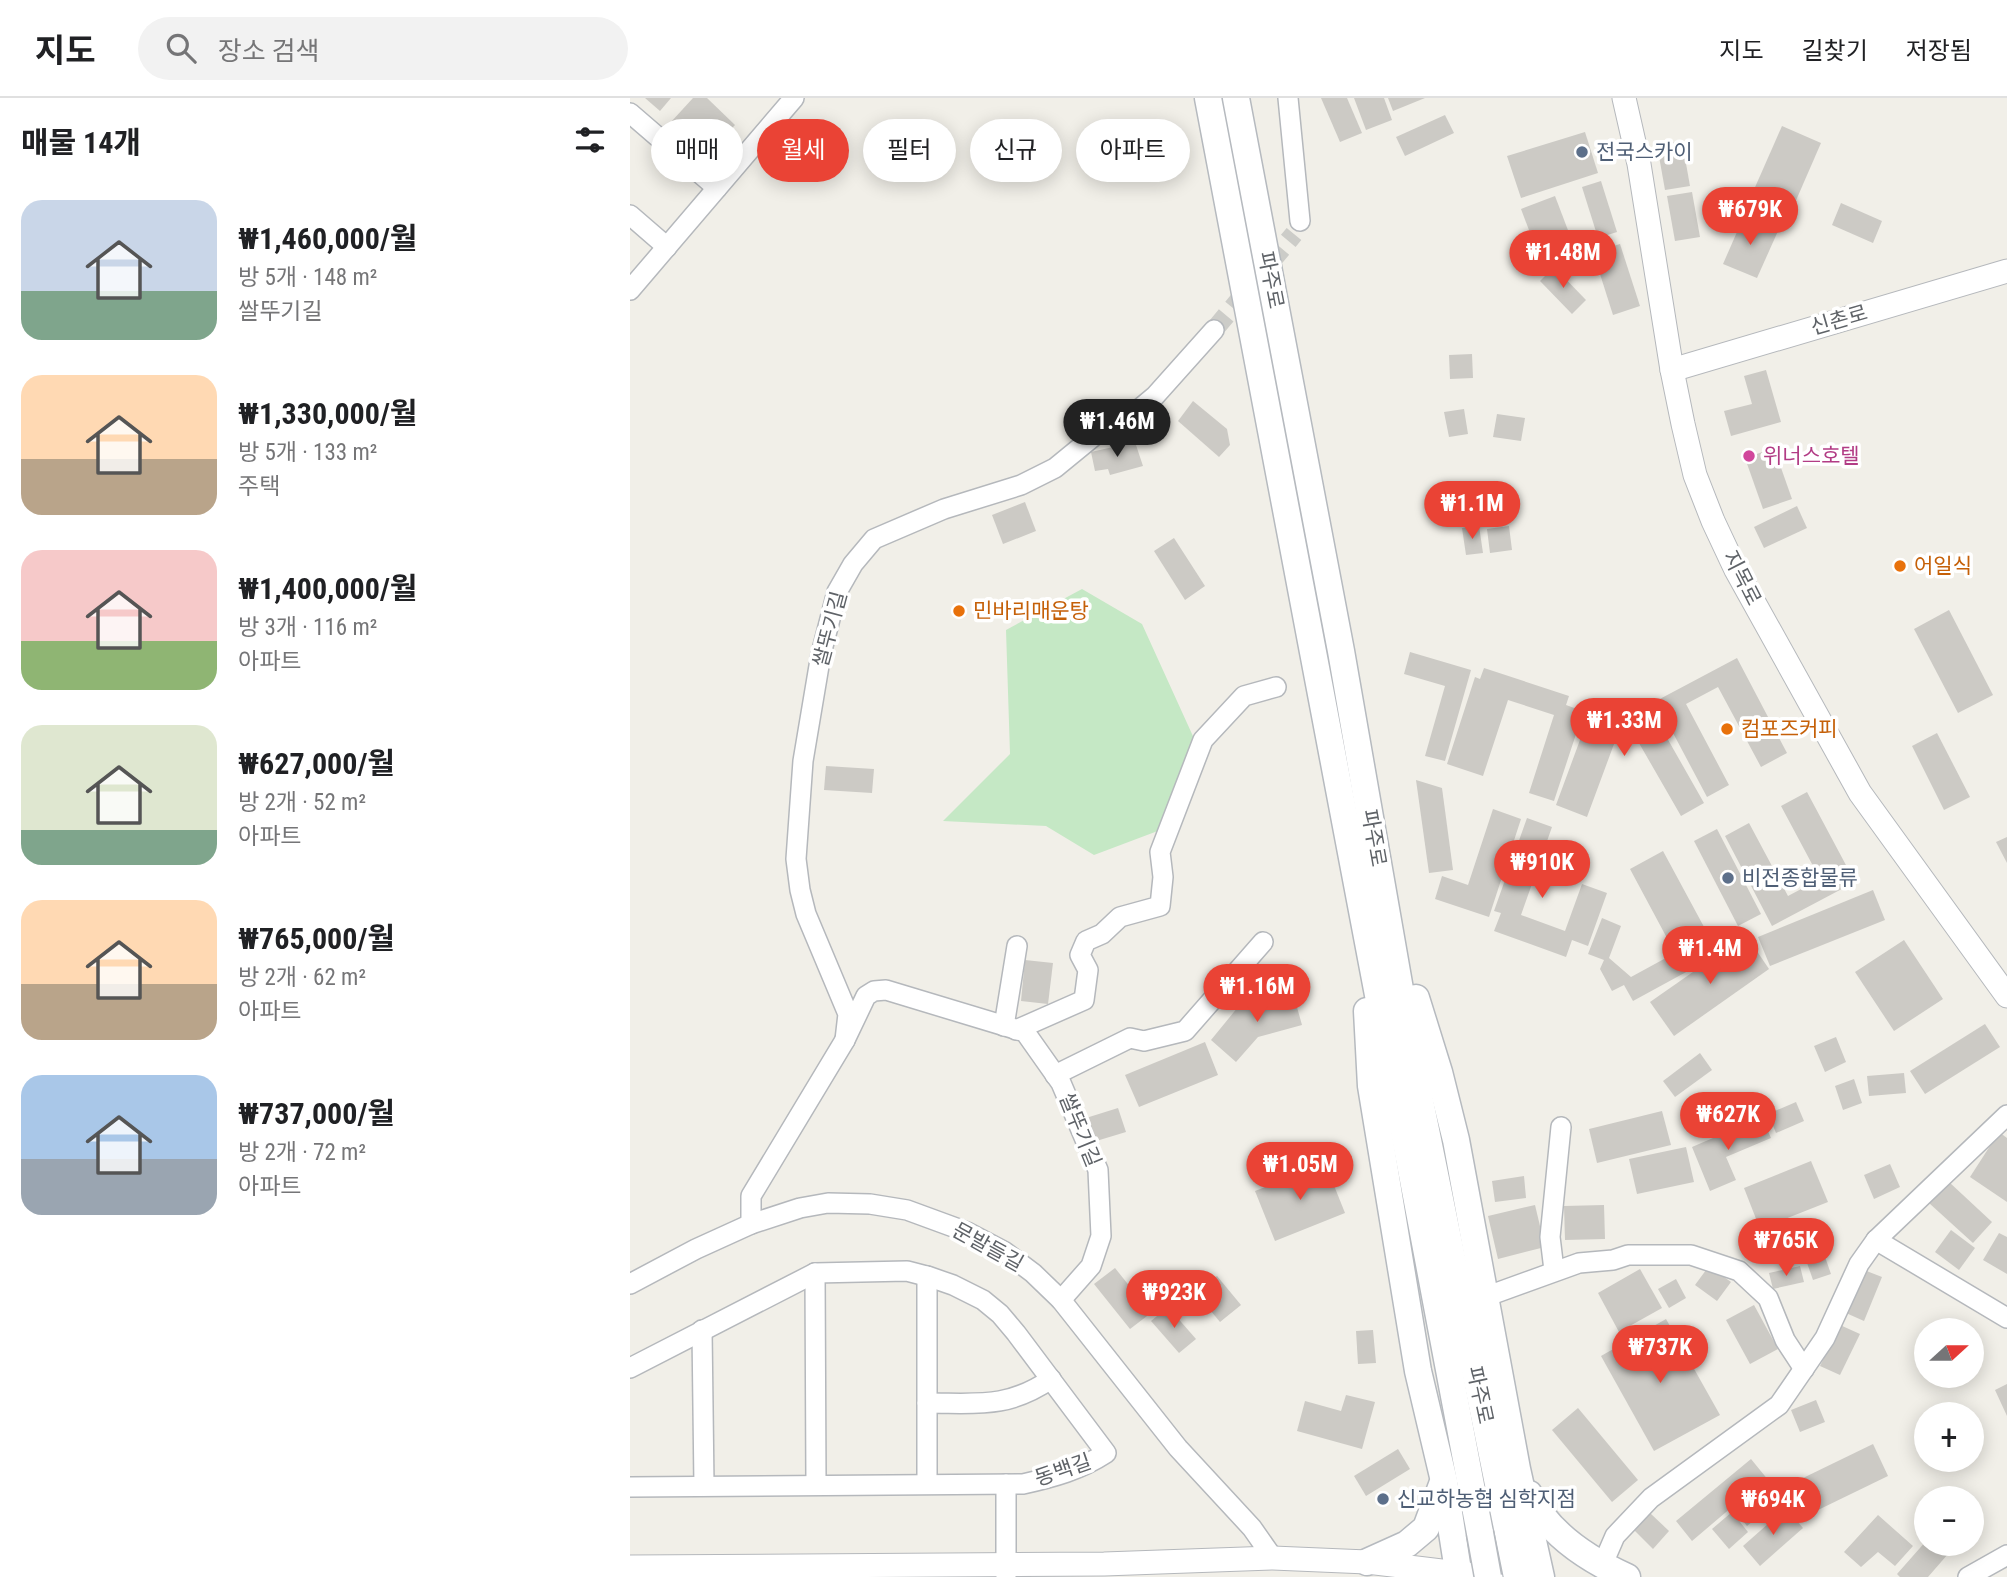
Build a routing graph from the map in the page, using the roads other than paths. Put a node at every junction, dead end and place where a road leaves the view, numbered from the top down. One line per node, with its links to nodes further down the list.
1 (794, 98): 7 (street)
2 (1208, 98): 17 (main road, 파주로)
3 (1236, 98): 16 (main road, 파주로)
4 (1288, 98): 9 (street)
5 (1624, 98): 14 (street, 지목로)
6 (630, 113): 7 (street)
7 (717, 188): 10 (street)
8 (630, 215): 10 (street)
9 (1300, 222)
10 (667, 247): 12 (street)
11 (2007, 271): 14 (street, 신촌로)
12 (630, 290)
13 (1214, 330): 22 (street, 쌀뚜기길)
14 (1672, 370): 20 (street, 지목로)
15 (1276, 687): 21 (street)
16 (1385, 898): 32 (main road); 55 (main road, 파주로)
17 (1362, 918): 41 (main road); 54 (main road, 파주로, bridge)
18 (1263, 942): 23 (street, 쌀뚜기길)
19 (1017, 946): 21 (street)
20 (2007, 996)
21 (1010, 1028): 22 (street, 쌀뚜기길); 23 (street, 쌀뚜기길)
22 (845, 1041): 26 (street, 쌀뚜기길)
23 (1055, 1075): 33 (street, 쌀뚜기길)
24 (2007, 1115): 27 (street)
25 (1561, 1127): 28 (street)
26 (751, 1224): 31 (street, 문발들길); 33 (street, 문발들길)
27 (1876, 1240): 34 (street); 37 (street)
28 (1554, 1270): 32 (street); 37 (street)
29 (815, 1273): 30 (street, 동백길); 35 (street, 동백길); 44 (street)
30 (927, 1276): 38 (street, 동백길); 39 (street)
31 (630, 1284)
32 (1485, 1297): 40 (main road)
33 (1061, 1300): 48 (street, 문발들길)
34 (2007, 1318)
35 (702, 1330): 36 (street, 동백길); 45 (street)
36 (630, 1368)
37 (1804, 1369): 50 (street)
38 (1051, 1379): 39 (street); 42 (street, 동백길)
39 (927, 1404): 43 (street)
40 (1517, 1469): 50 (main road); 56 (main road)
41 (1444, 1481): 49 (main road); 53 (main road)
42 (1006, 1483): 43 (street, 동백길); 52 (street)
43 (927, 1484): 44 (street, 동백길)
44 (816, 1485): 45 (street, 동백길)
45 (704, 1486): 46 (street, 동백길)
46 (630, 1487)
47 (2007, 1555): 58 (street)
48 (1273, 1558): 49 (street); 52 (street)
49 (1367, 1563): 53 (street)
50 (1602, 1566): 57 (main road)
51 (630, 1567): 52 (street)
52 (1005, 1571)
53 (1458, 1574): 54 (street)
54 (1490, 1577)
55 (1517, 1577)
56 (1541, 1577)
57 (1626, 1577)
58 (1968, 1577)

